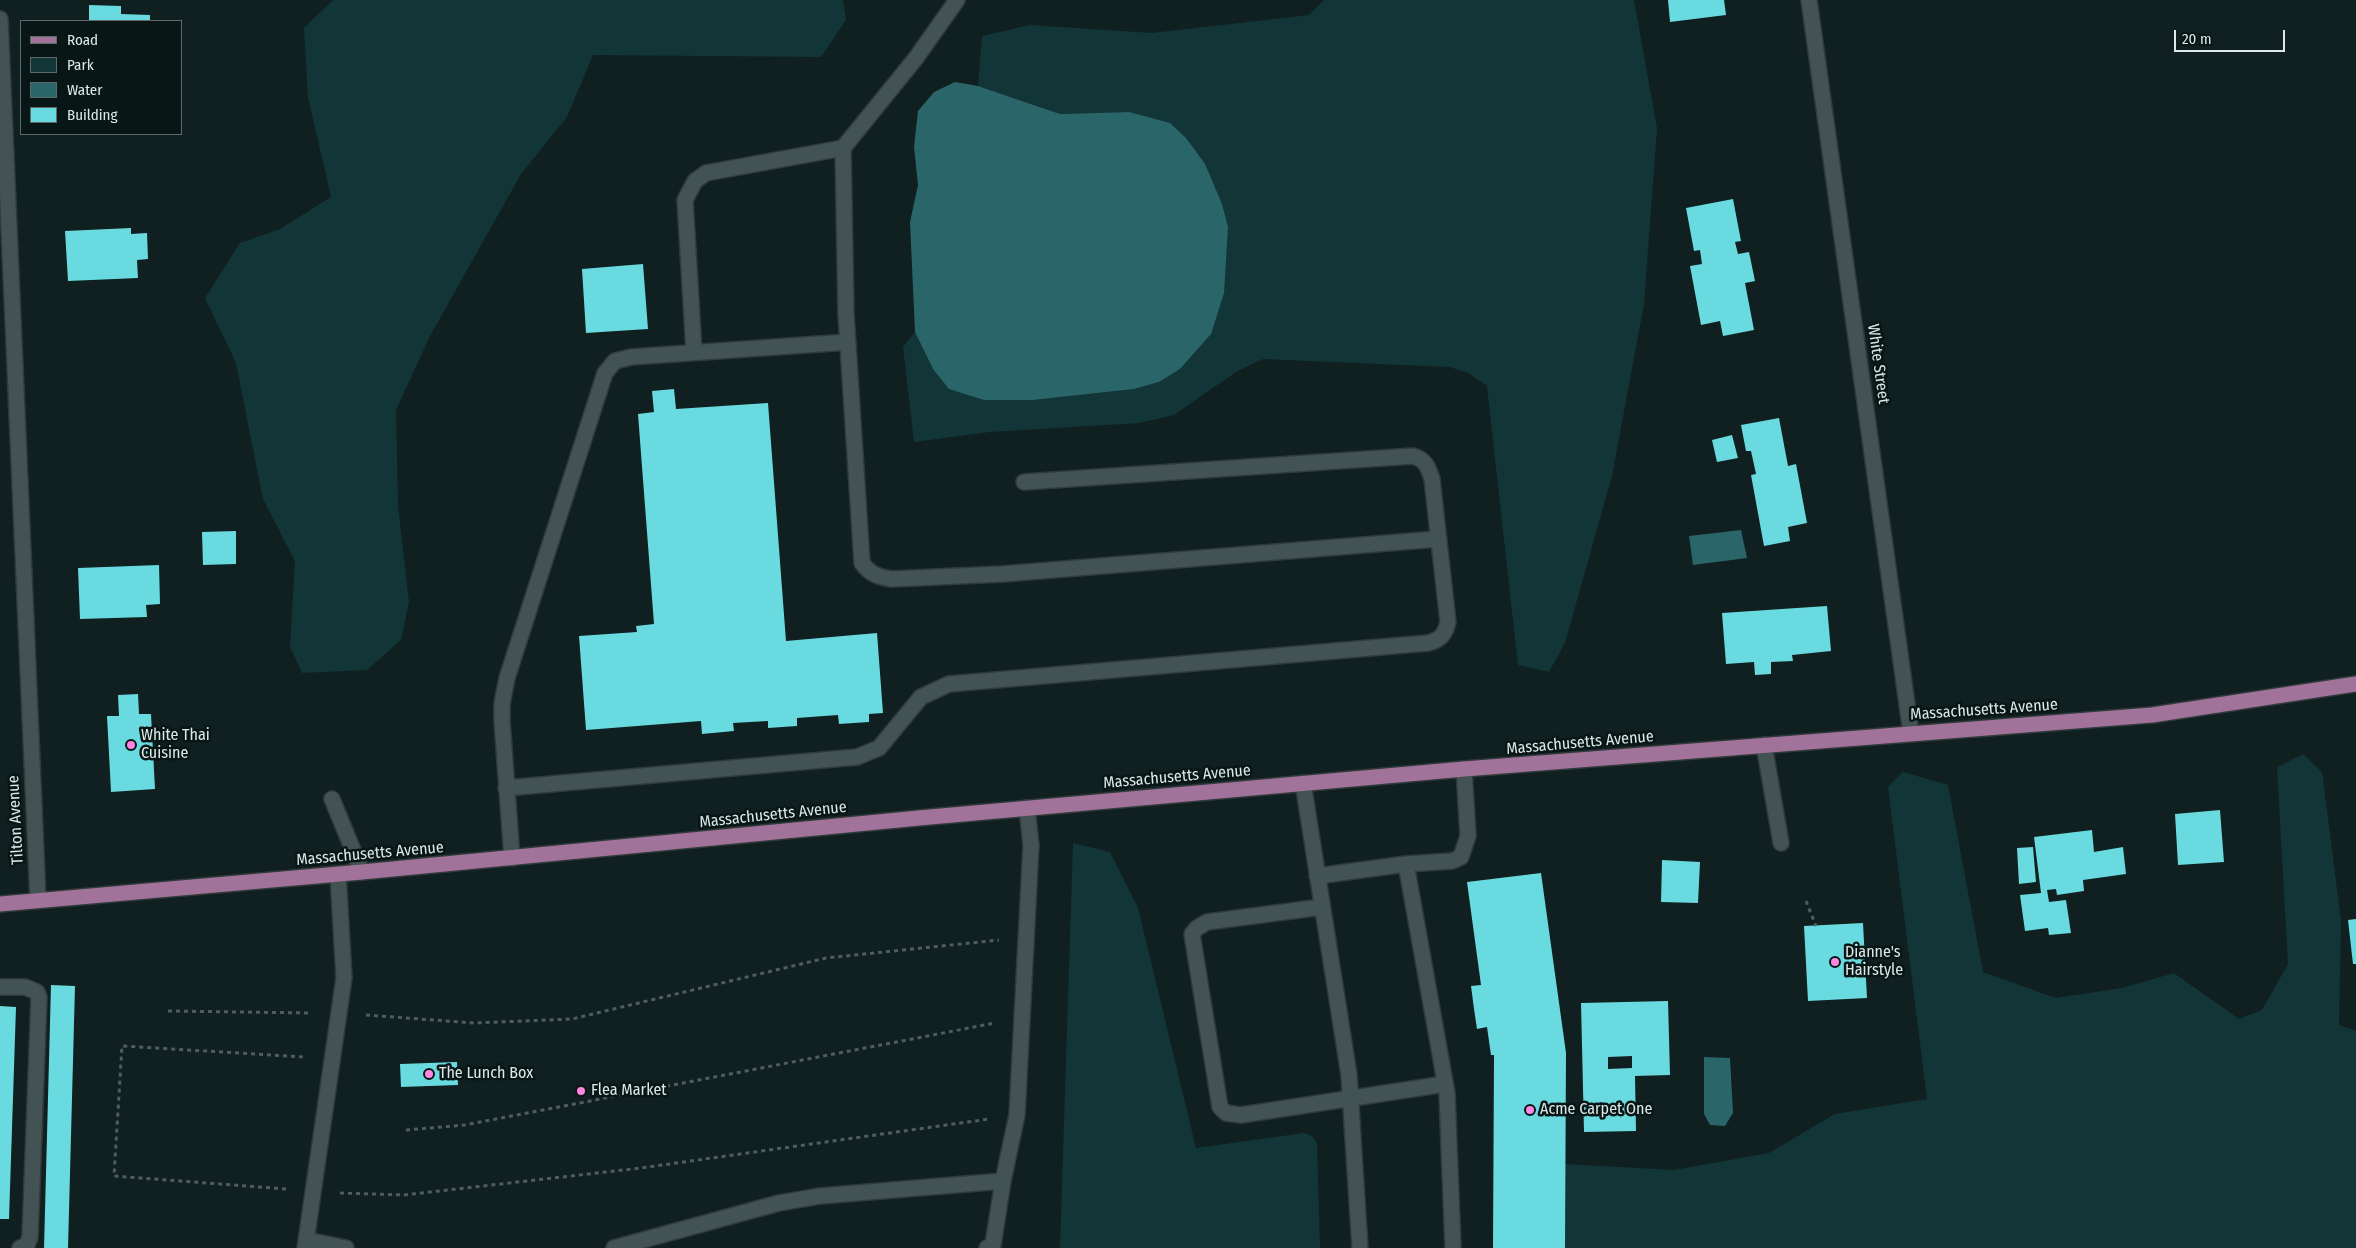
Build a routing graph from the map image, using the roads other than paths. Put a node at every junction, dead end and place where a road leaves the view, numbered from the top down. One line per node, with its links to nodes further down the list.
1 (957, 0): 4 (street)
2 (1810, 0): 10 (street, White Street)
3 (0, 19): 23 (street, Tilton Avenue)
4 (842, 148): 5 (street); 6 (street)
5 (848, 342): 6 (street); 8 (street)
6 (694, 352): 14 (street)
7 (1024, 482): 8 (street)
8 (1438, 539): 14 (street)
9 (2356, 684): 10 (main road, Massachusetts Avenue)
10 (1911, 733): 11 (main road, Massachusetts Avenue)
11 (1764, 745): 12 (main road, Massachusetts Avenue); 17 (street)
12 (1464, 769): 13 (main road, Massachusetts Avenue); 19 (street)
13 (1303, 783): 16 (main road, Massachusetts Avenue); 22 (street)
14 (506, 788): 18 (street)
15 (332, 799): 20 (street)
16 (1027, 808): 18 (main road, Massachusetts Avenue); 29 (street)
17 (1782, 843)
18 (512, 858): 20 (main road, Massachusetts Avenue)
19 (1406, 864): 22 (street); 27 (street)
20 (362, 872): 21 (main road, Massachusetts Avenue)
21 (338, 874): 23 (main road, Massachusetts Avenue); 30 (street)
22 (1317, 876): 25 (street)
23 (38, 900): 24 (main road, Massachusetts Avenue)
24 (0, 904)
25 (1322, 907): 28 (street); 28 (street)
26 (0, 987): 31 (street)
27 (1445, 1084): 28 (street); 36 (street)
28 (1350, 1098): 35 (street)
29 (1003, 1181): 33 (street); 34 (street)
30 (306, 1244): 32 (street)
31 (20, 1248)
32 (346, 1248)
33 (614, 1248)
34 (987, 1248)
35 (1360, 1248)
36 (1453, 1248)

